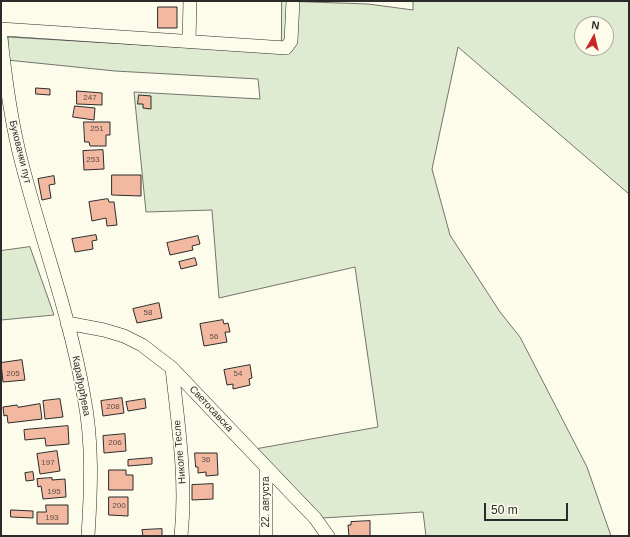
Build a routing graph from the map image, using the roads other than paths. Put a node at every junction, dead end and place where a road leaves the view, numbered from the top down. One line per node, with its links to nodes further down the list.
1 (190, 1): 5 (street)
2 (292, 1): 5 (street)
3 (1, 29): 5 (street)
4 (1, 38): 6 (street, Буковачки пут)
5 (189, 41)
6 (43, 240): 7 (street, Карађорђева)
7 (67, 323): 8 (street, Светосавска); 10 (street, Карађорђева)
8 (172, 368): 9 (street, Светосавска); 11 (street, Николе Тесле)
9 (266, 467): 12 (street, 22. августа); 13 (street, Светосавска)
10 (88, 536)
11 (181, 536)
12 (266, 536)
13 (328, 536)

